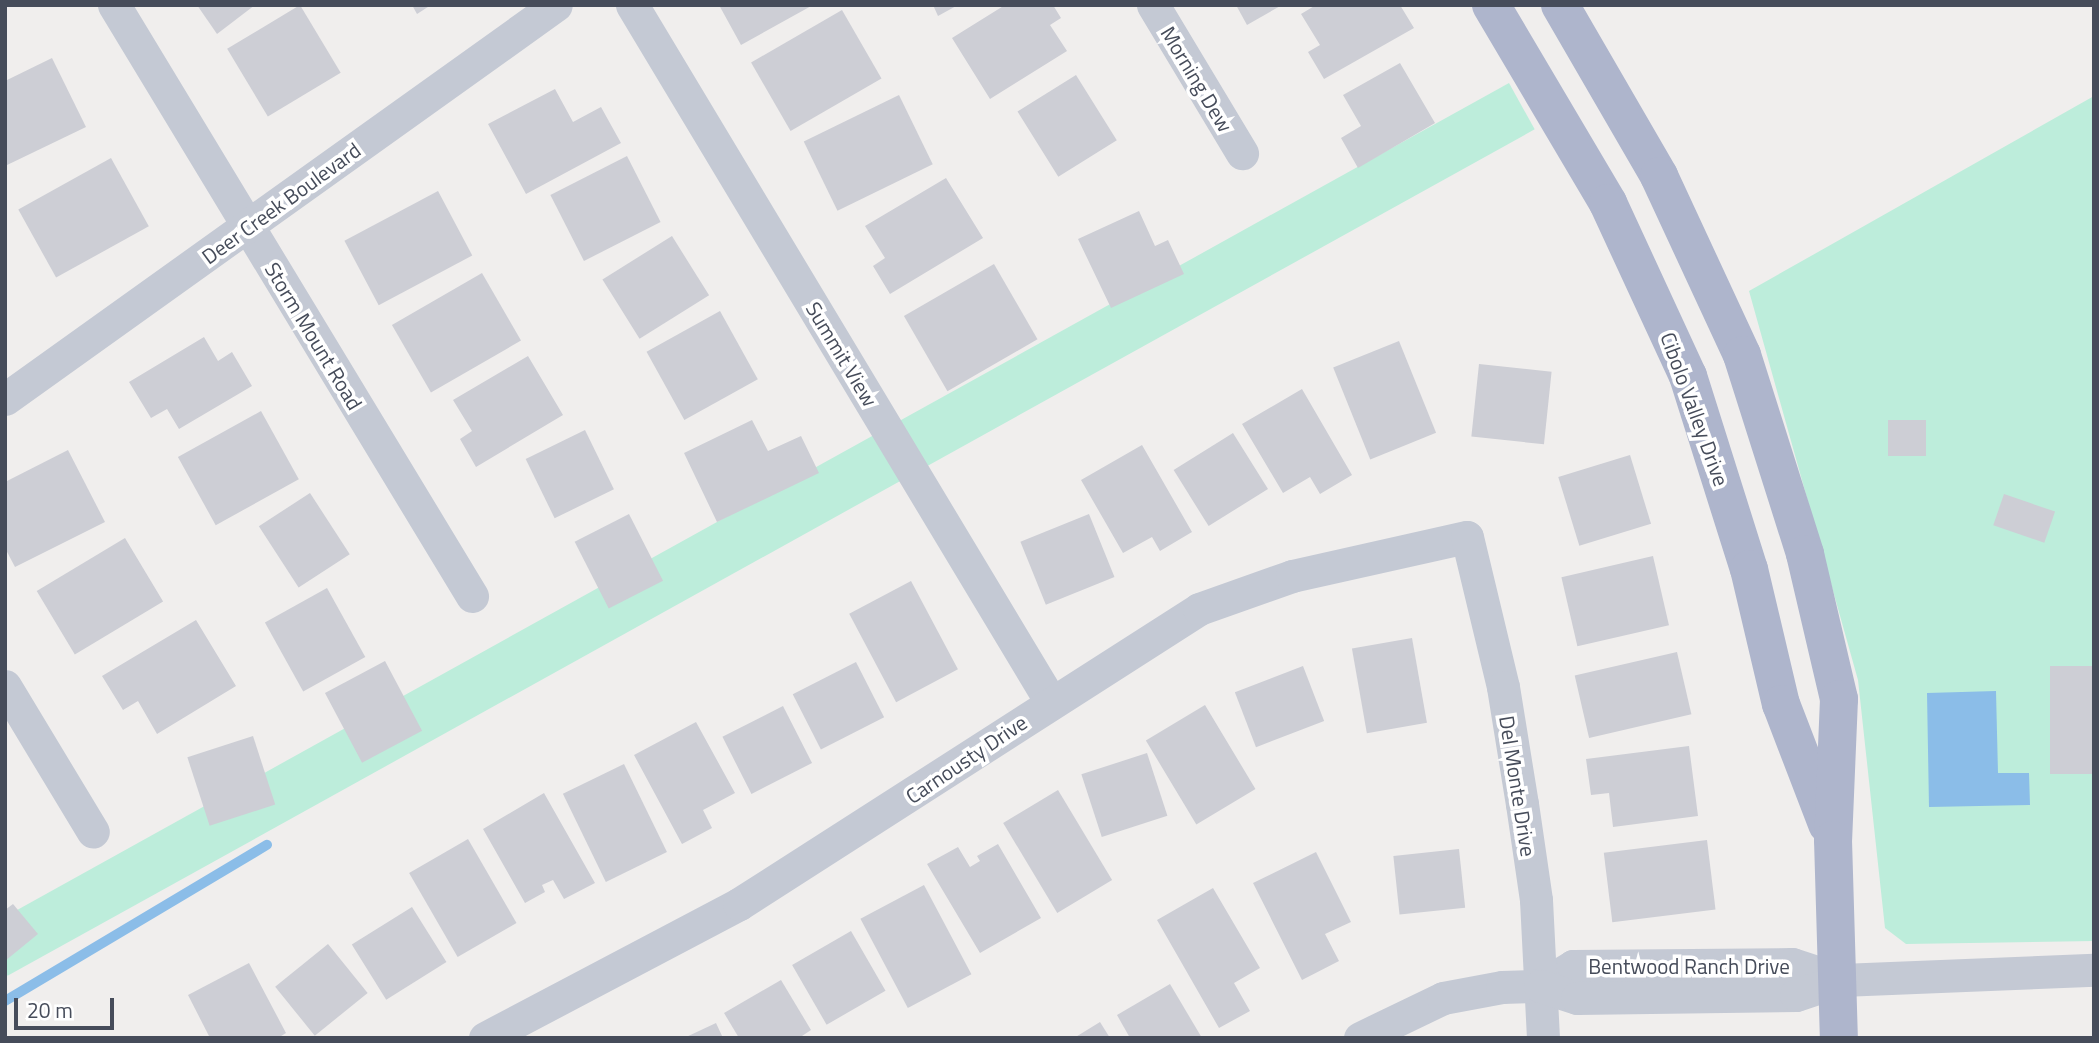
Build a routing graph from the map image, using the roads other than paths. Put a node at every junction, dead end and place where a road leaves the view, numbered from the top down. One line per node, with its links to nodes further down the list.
1 (114, 5): 8 (street, Storm Mount Road)
2 (556, 5): 8 (street, Deer Creek Boulevard)
3 (632, 5): 13 (street, Summit View)
4 (1153, 5): 7 (street, Morning Dew)
5 (1491, 5): 15 (main road, Cibolo Valley Drive)
6 (1560, 5): 15 (main road, Cibolo Valley Drive)
7 (1242, 153)
8 (248, 227): 9 (street, Deer Creek Boulevard); 11 (street, Storm Mount Road)
9 (5, 399)
10 (1468, 537): 13 (street, Carnousty Drive); 18 (street, Del Monte Drive)
11 (471, 596)
12 (5, 686): 14 (street)
13 (1051, 702): 19 (street, Carnousty Drive)
14 (93, 831)
15 (1833, 840): 17 (main road, Cibolo Valley Drive)
16 (2094, 970): 17 (street, Bentwood Ranch Drive)
17 (1840, 979): 18 (street, Bentwood Ranch Drive); 22 (main road, Cibolo Valley Drive)
18 (1540, 986): 20 (street, Bentwood Ranch Drive); 21 (street, Del Monte Drive)
19 (485, 1038)
20 (1360, 1038)
21 (1543, 1038)
22 (1839, 1038)

